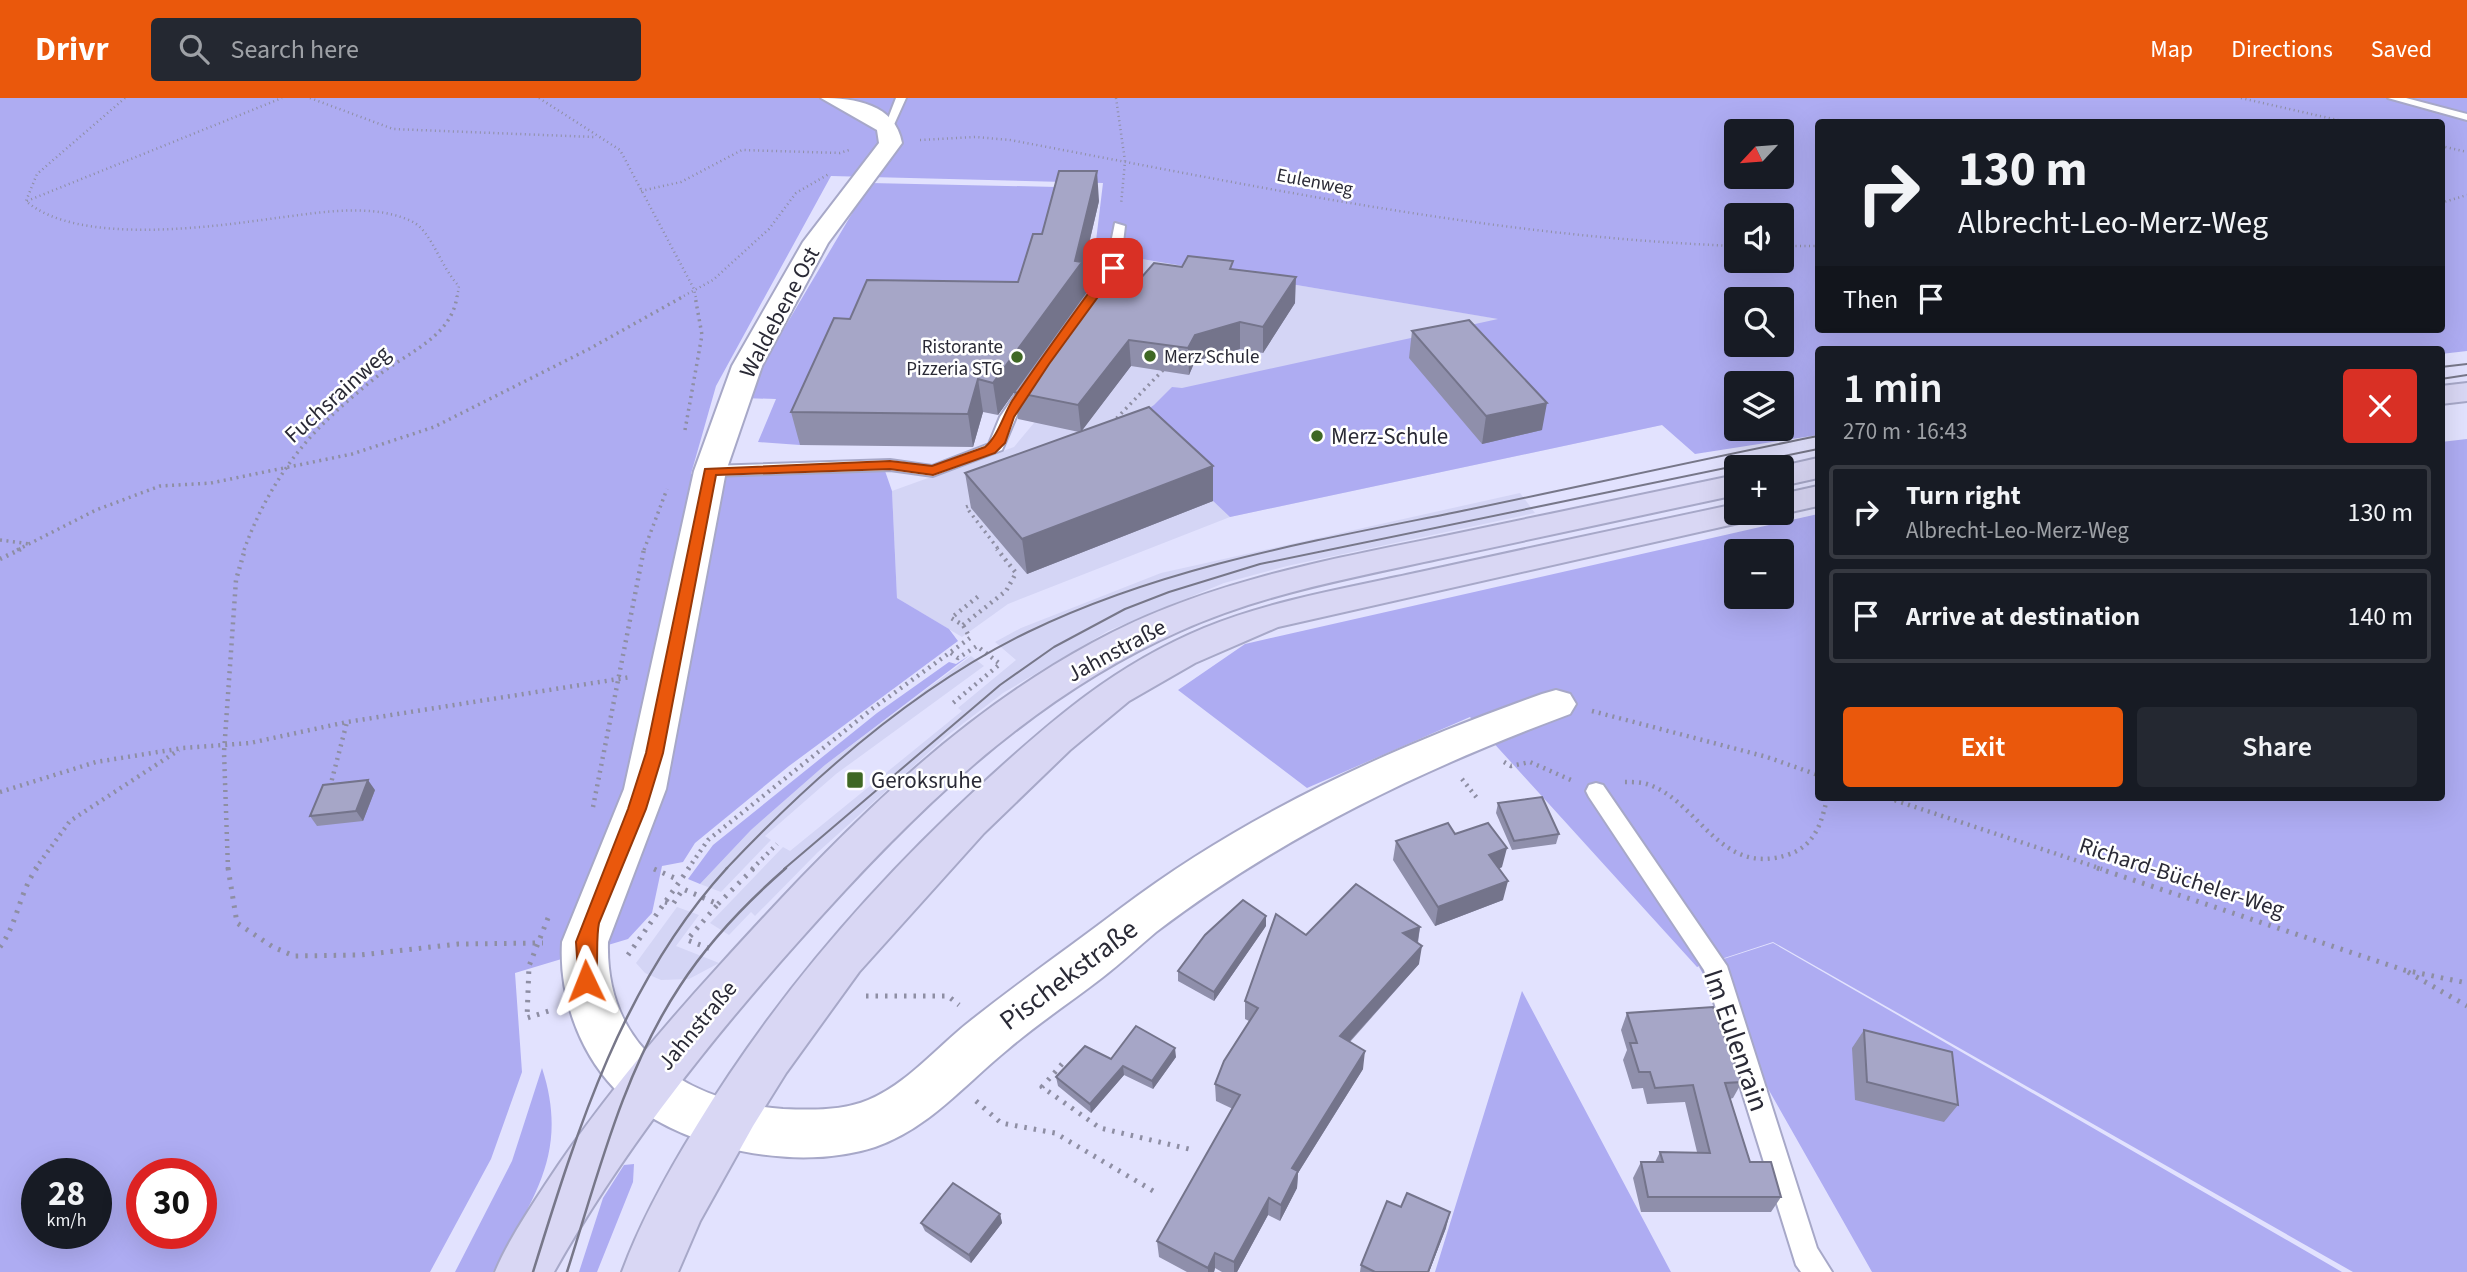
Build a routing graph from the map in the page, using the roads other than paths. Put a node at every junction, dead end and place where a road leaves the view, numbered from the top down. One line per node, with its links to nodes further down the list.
1 (832, 98): 5 (street)
2 (901, 98): 5 (lane)
3 (2393, 98): 4 (lane)
4 (2467, 117)
5 (885, 143): 14 (street, Waldebene Ost)
6 (1119, 226): 7 (lane)
7 (1082, 310)
8 (1037, 374): 14 (lane)
9 (2467, 392): 10 (main road)
10 (2445, 395)
11 (2467, 416): 12 (main road)
12 (2445, 418)
13 (1815, 469): 15 (main road)
14 (710, 471): 22 (street, Waldebene Ost)
15 (1794, 473)
16 (1724, 488): 22 (main road, Jahnstraße)
17 (1815, 497): 18 (main road)
18 (1794, 501)
19 (1724, 516): 23 (main road, Jahnstraße)
20 (1556, 704): 23 (street, Pischekstraße)
21 (1596, 791): 26 (lane, Im Eulenrain)
22 (648, 1084): 23 (street, Waldebene Ost); 24 (main road)
23 (724, 1124): 25 (main road)
24 (523, 1272)
25 (650, 1272)
26 (1818, 1272)

